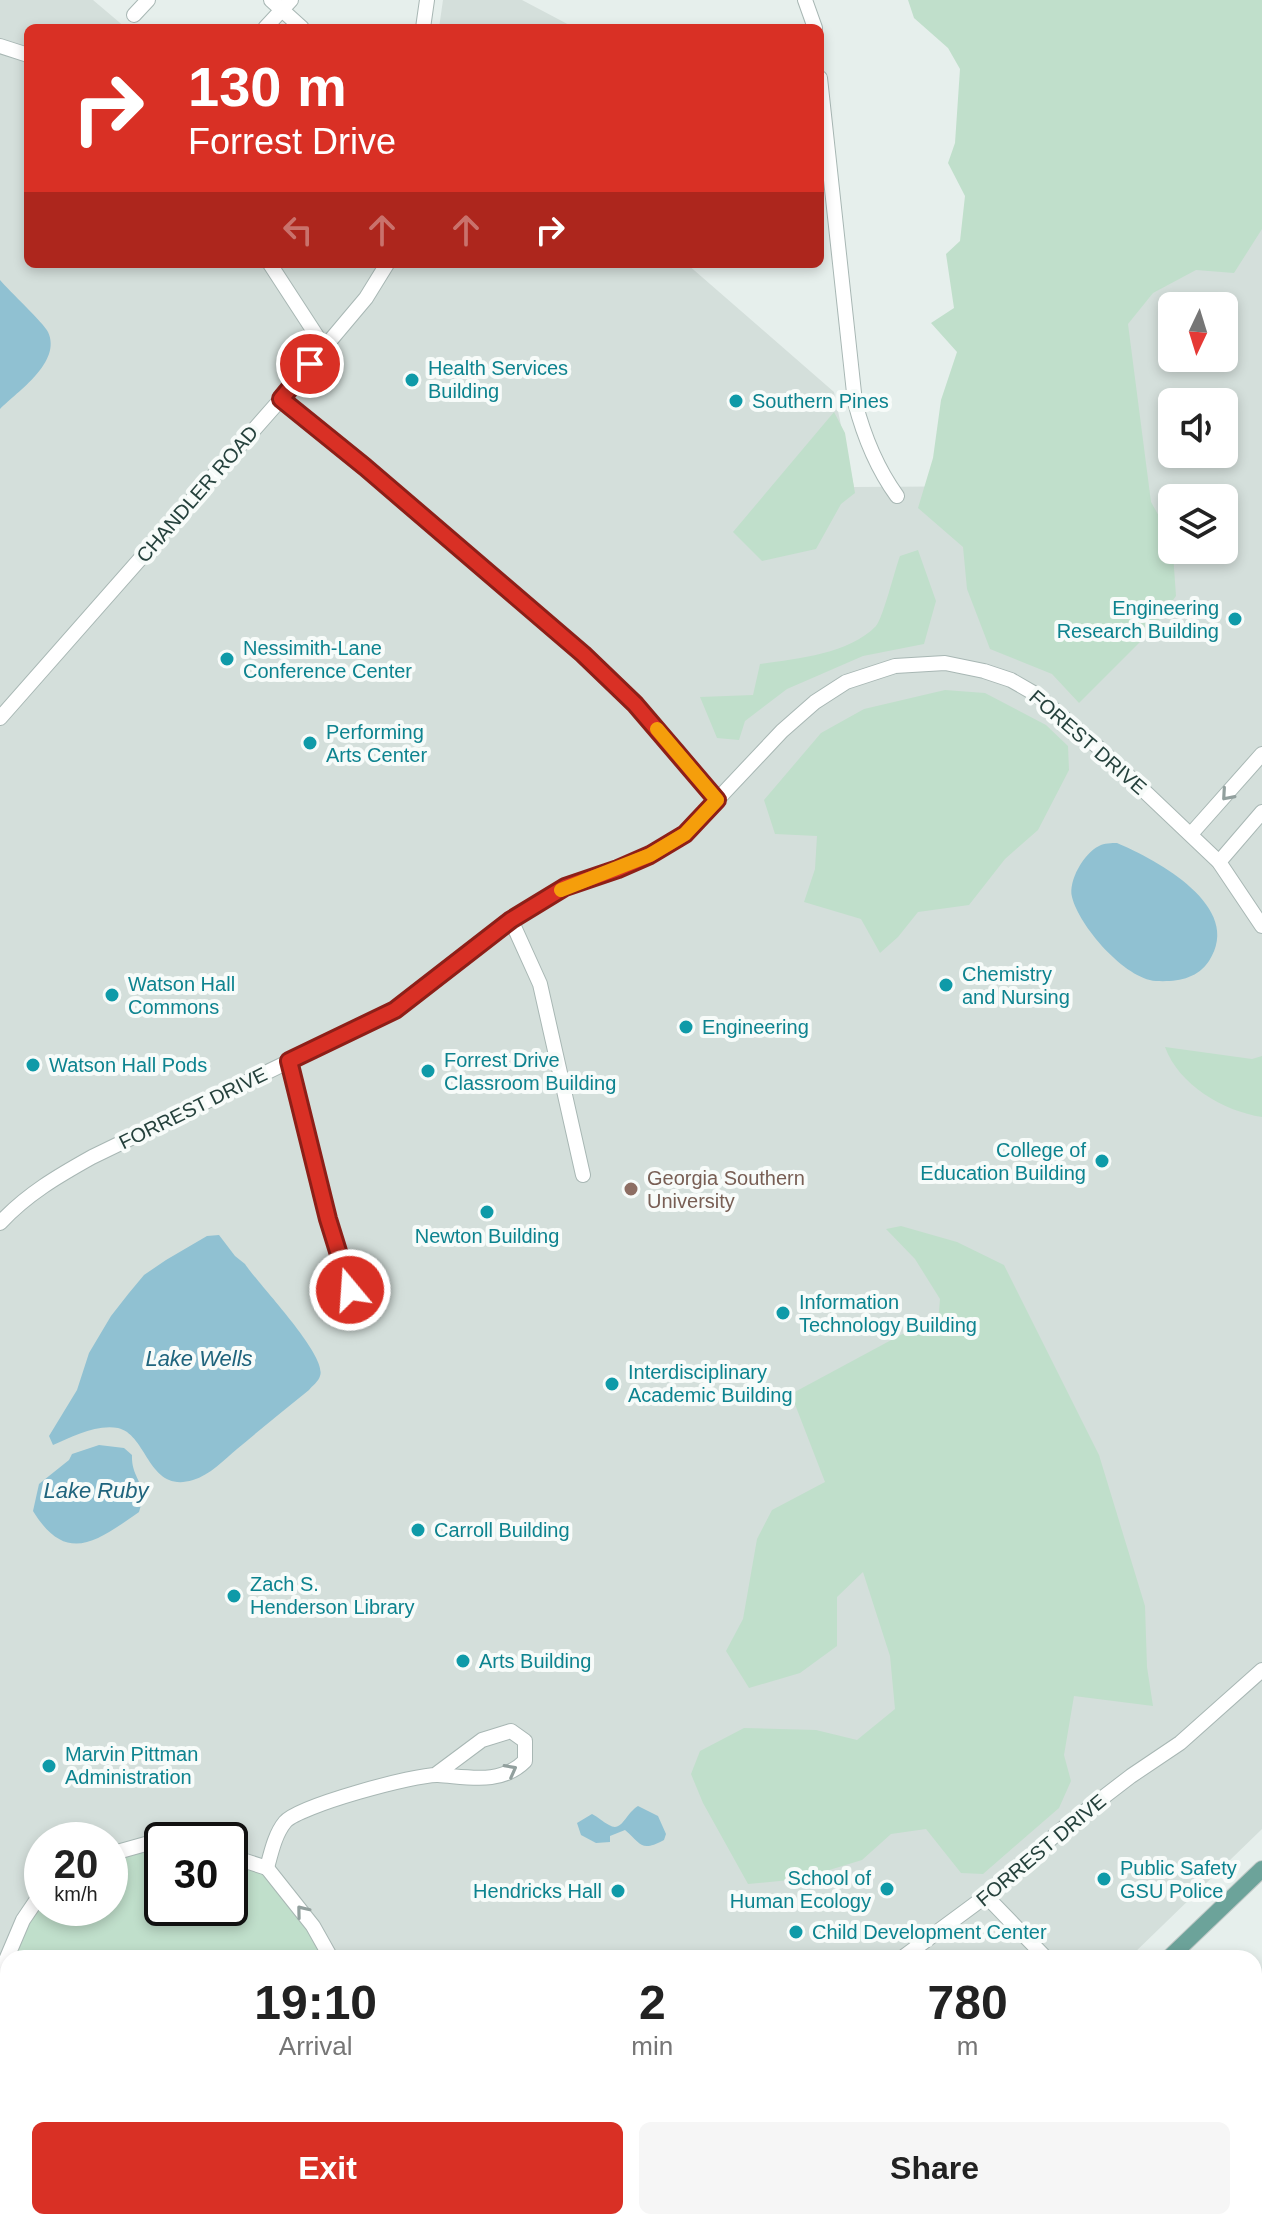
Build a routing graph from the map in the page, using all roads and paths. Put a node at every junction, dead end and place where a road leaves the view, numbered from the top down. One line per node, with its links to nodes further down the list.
1 (148, 0): 5 (street)
2 (427, 0): 8 (street)
3 (805, 0): 9 (street)
4 (281, 3): 6 (street); 7 (street)
5 (134, 15)
6 (268, 24)
7 (299, 24)
8 (424, 24)
9 (814, 24)
10 (0, 46): 11 (street)
11 (24, 54)
12 (824, 115): 17 (street)
13 (273, 268): 15 (street)
14 (385, 268): 15 (street, CHANDLER ROAD)
15 (324, 347): 16 (street, CHANDLER ROAD)
16 (281, 399): 18 (street, CHANDLER ROAD); 20 (street)
17 (897, 496)
18 (0, 718)
19 (1262, 754): 22 (street, one-way to 22)
20 (717, 800): 22 (street, FOREST DRIVE); 24 (street, FOREST DRIVE)
21 (1262, 812): 23 (street)
22 (1191, 834): 23 (street, FOREST DRIVE)
23 (1219, 862): 25 (street, FOREST DRIVE)
24 (511, 920): 26 (street, FORREST DRIVE); 27 (street)
25 (1262, 926)
26 (289, 1061): 28 (street, FORREST DRIVE); 29 (street)
27 (583, 1175)
28 (0, 1223)
29 (350, 1290)
30 (1262, 1670): 35 (street, FORREST DRIVE)
31 (435, 1775): 31 (street, one-way to 31); 33 (street)
32 (248, 1862): 33 (street)
33 (267, 1868): 38 (street, one-way to 33)
34 (1262, 1869): 41 (main road)
35 (986, 1896): 39 (street, FORREST DRIVE); 40 (street)
36 (24, 1919): 37 (street)
37 (10, 1950)
38 (326, 1950)
39 (913, 1950)
40 (1038, 1950)
41 (1177, 1950)

